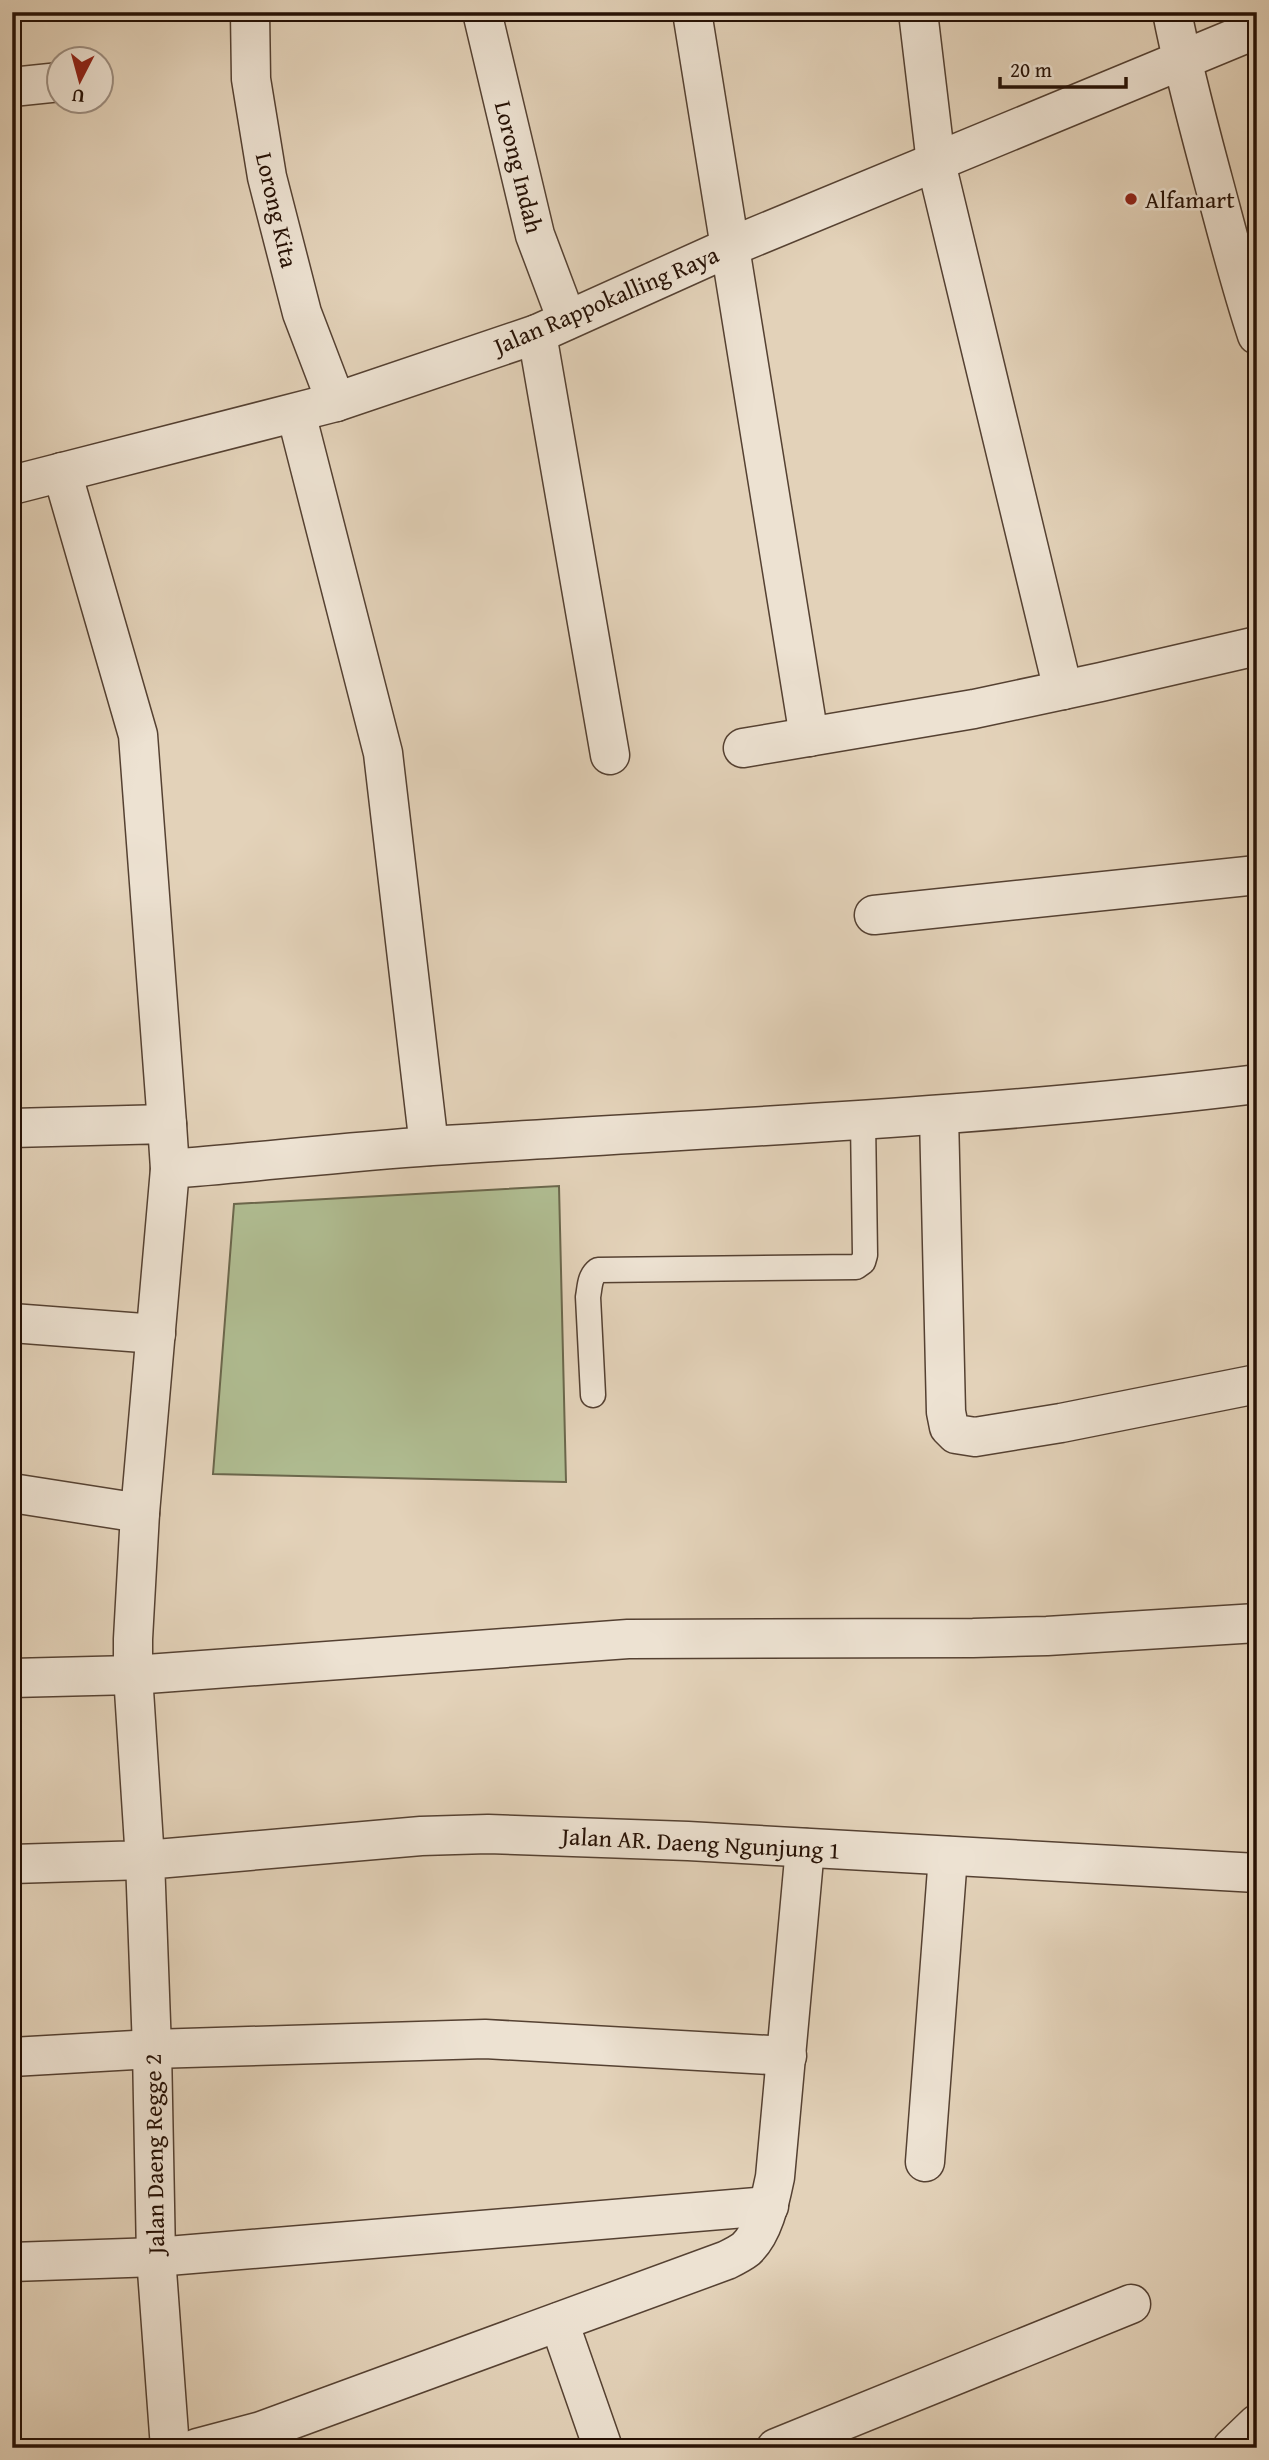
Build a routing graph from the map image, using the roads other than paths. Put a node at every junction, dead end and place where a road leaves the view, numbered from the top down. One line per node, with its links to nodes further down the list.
1 (250, 12): 14 (street, Lorong Kita)
2 (482, 12): 12 (street, Lorong Indah)
3 (692, 12): 11 (street)
4 (918, 12): 10 (street)
5 (1172, 12): 7 (street)
6 (1257, 29): 7 (street, Jalan Rappokalling Raya)
7 (1181, 61): 10 (street, Jalan Rappokalling Raya); 13 (street)
8 (46, 83): 9 (street)
9 (12, 87)
10 (936, 163): 11 (street, Jalan Rappokalling Raya); 19 (street)
11 (730, 247): 12 (street, Jalan Rappokalling Raya); 20 (street)
12 (552, 327): 14 (street, Jalan Rappokalling Raya); 22 (street, Lorong Indah)
13 (1257, 335)
14 (336, 402): 15 (street, Jalan Rappokalling Raya)
15 (296, 413): 16 (street, Jalan Rappokalling Raya); 30 (street)
16 (62, 472): 17 (street, Jalan Rappokalling Raya); 28 (street, Jalan Daeng Regge 2)
17 (12, 485)
18 (1257, 646): 19 (street)
19 (1063, 690): 20 (street)
20 (809, 737): 21 (street)
21 (743, 748)
22 (610, 755)
23 (1257, 875): 24 (street)
24 (874, 915)
25 (1257, 1084): 26 (street)
26 (939, 1116): 27 (street); 34 (street)
27 (863, 1121): 30 (street); 35 (lane)
28 (167, 1124): 29 (street); 31 (street, Jalan Daeng Regge 2)
29 (12, 1128)
30 (429, 1146): 31 (street)
31 (170, 1169): 33 (street, Jalan Daeng Regge 2)
32 (12, 1323): 33 (street)
33 (156, 1334): 37 (street, Jalan Daeng Regge 2)
34 (1257, 1384)
35 (593, 1395)
36 (12, 1493): 37 (street)
37 (140, 1513): 39 (street, Jalan Daeng Regge 2)
38 (1257, 1623): 39 (street)
39 (133, 1675): 40 (street); 43 (street, Jalan Daeng Regge 2)
40 (12, 1678)
41 (805, 1848): 42 (street, Jalan AR. Daeng Ngunjung 1); 43 (street, Jalan AR. Daeng Ngunjung 1); 48 (street)
42 (948, 1856): 45 (street, Jalan AR. Daeng Ngunjung 1); 49 (street)
43 (145, 1860): 44 (street, Jalan AR. Daeng Ngunjung 1); 46 (street, Jalan Daeng Regge 2)
44 (12, 1864)
45 (1257, 1873)
46 (152, 2049): 47 (street); 48 (street); 51 (street, Jalan Daeng Regge 2)
47 (12, 2056)
48 (788, 2056): 50 (street)
49 (925, 2162)
50 (769, 2206): 51 (street); 54 (street)
51 (156, 2257): 52 (street); 55 (street, Jalan Daeng Regge 2)
52 (12, 2262)
53 (1131, 2304): 58 (street)
54 (559, 2322): 56 (street); 57 (street)
55 (170, 2448)
56 (197, 2448)
57 (603, 2448)
58 (776, 2448)

